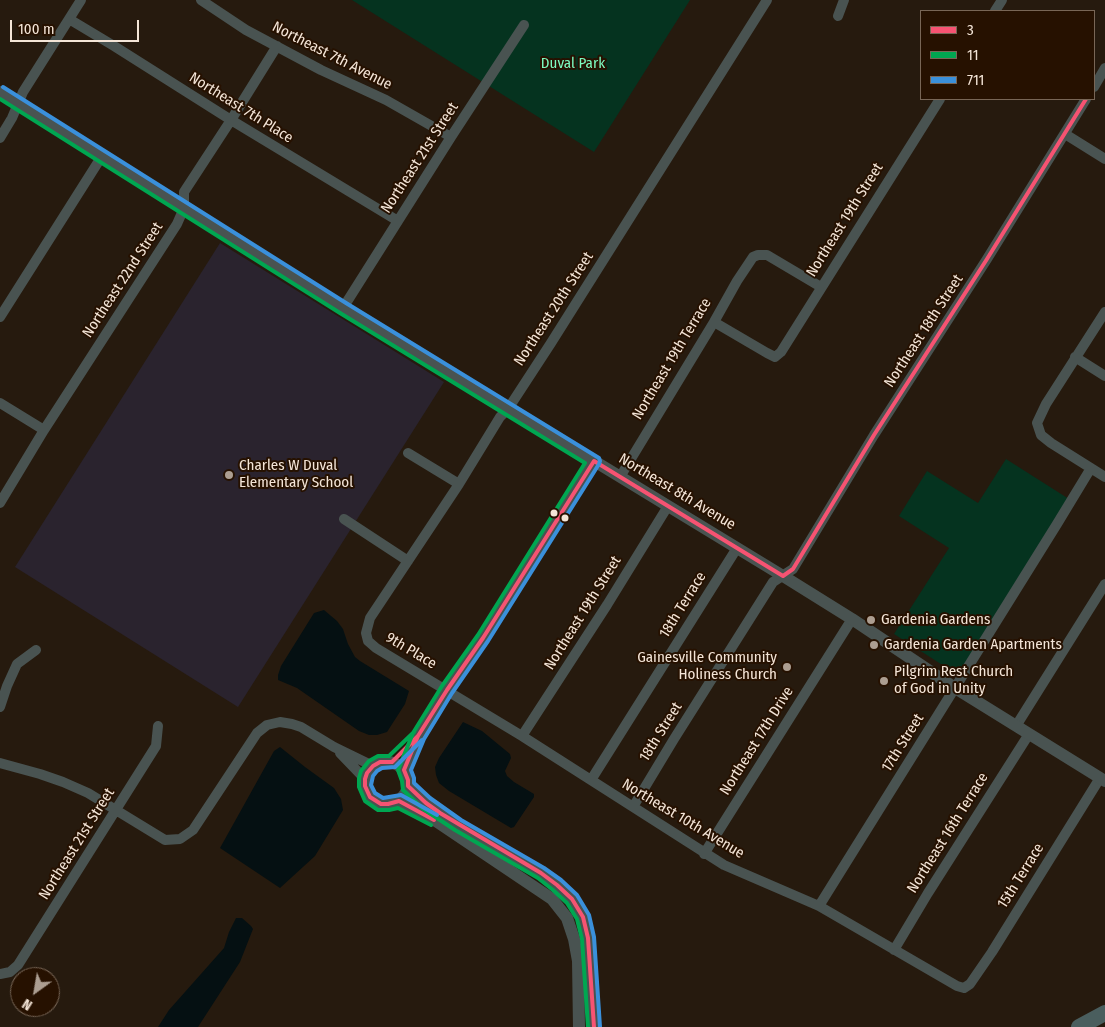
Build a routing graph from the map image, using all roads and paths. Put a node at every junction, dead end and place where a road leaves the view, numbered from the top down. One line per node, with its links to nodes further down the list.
1 (81, 0): 6 (street)
2 (201, 0): 8 (street, Northeast 7th Avenue)
3 (766, 0): 31 (street, Northeast 20th Street)
4 (844, 0): 5 (street)
5 (838, 16)
6 (69, 19): 14 (street); 15 (street, Northeast 7th Place)
7 (524, 25): 17 (street, Northeast 21st Street)
8 (277, 46): 15 (street, Northeast 22nd Street); 17 (street, Northeast 7th Avenue)
9 (1105, 68): 10 (street)
10 (1095, 84)
11 (0, 92): 14 (street, Northeast 8th Avenue)
12 (939, 100): 23 (street, Northeast 19th Street)
13 (1085, 100): 16 (street, Northeast 18th Street)
14 (19, 104): 18 (street); 19 (street, Northeast 8th Avenue)
15 (231, 120): 21 (street, Northeast 22nd Street); 22 (street, Northeast 7th Place)
16 (1065, 134): 20 (street); 44 (street, Northeast 18th Street)
17 (451, 137): 22 (street, Northeast 21st Street)
18 (0, 138)
19 (102, 156): 21 (street, Northeast 8th Avenue); 26 (street)
20 (1105, 159)
21 (184, 208): 24 (street, Northeast 8th Avenue); 32 (street, Northeast 22nd Street)
22 (398, 221): 24 (street, Northeast 21st Street)
23 (821, 287): 27 (street, Northeast 19th Terrace); 27 (street, Northeast 19th Street)
24 (343, 308): 31 (street, Northeast 8th Avenue)
25 (1105, 312): 28 (street)
26 (0, 317)
27 (714, 322): 36 (street, Northeast 19th Terrace)
28 (1075, 357): 29 (street); 35 (street)
29 (1105, 376)
30 (0, 403): 32 (street)
31 (508, 409): 34 (street, Northeast 8th Avenue); 38 (street, Northeast 20th Street)
32 (44, 430): 39 (street, Northeast 22nd Street)
33 (408, 453): 38 (street)
34 (594, 461): 36 (street, Northeast 8th Avenue); 50 (street)
35 (1091, 468): 37 (street); 49 (street, 17th Street)
36 (620, 477): 40 (street, Northeast 8th Avenue)
37 (1105, 477)
38 (459, 484): 43 (street, Northeast 20th Street)
39 (0, 503)
40 (668, 506): 42 (street, Northeast 8th Avenue); 56 (street, Northeast 19th Street)
41 (344, 519): 43 (street)
42 (737, 548): 44 (street, Northeast 8th Avenue); 63 (street, 18th Terrace)
43 (408, 561): 47 (street, Northeast 20th Street)
44 (783, 576): 46 (street, Northeast 8th Avenue); 67 (street, 18th Street)
45 (1105, 584): 53 (street)
46 (852, 619): 49 (street, Northeast 8th Avenue); 69 (street, Northeast 17th Drive)
47 (366, 633): 50 (street, 9th Place)
48 (36, 650): 51 (street)
49 (955, 688): 53 (street, Northeast 8th Avenue); 70 (street, 17th Street)
50 (447, 690): 55 (street); 56 (street, Northeast 10th Avenue)
51 (0, 707)
52 (158, 726): 68 (street, Northeast 21st Street)
53 (1016, 726): 54 (street, Northeast 8th Avenue)
54 (1029, 734): 64 (street, Northeast 8th Avenue); 71 (street, Northeast 16th Terrace)
55 (418, 736): 58 (street); 61 (street)
56 (522, 736): 63 (street, Northeast 10th Avenue)
57 (334, 747): 60 (street); 62 (street); 68 (street)
58 (392, 762): 60 (street); 61 (street)
59 (0, 763): 68 (street)
60 (373, 766): 62 (street)
61 (404, 770): 65 (street)
62 (365, 779): 66 (street)
63 (591, 780): 67 (street, Northeast 10th Avenue)
64 (1103, 780): 73 (street, 15th Terrace)
65 (408, 786): 66 (street); 74 (street)
66 (399, 800): 75 (street)
67 (632, 807): 69 (street, Northeast 10th Avenue)
68 (115, 810): 72 (street, Northeast 21st Street)
69 (704, 854): 70 (street, Northeast 10th Avenue)
70 (819, 906): 71 (street, Northeast 10th Avenue)
71 (894, 950): 73 (street, Northeast 10th Avenue)
72 (5, 973)
73 (964, 988)
74 (593, 1011): 75 (street); 78 (street)
75 (579, 1012): 77 (street)
76 (1105, 1013): 79 (highway)
77 (579, 1027)
78 (594, 1027)
79 (1079, 1027)

